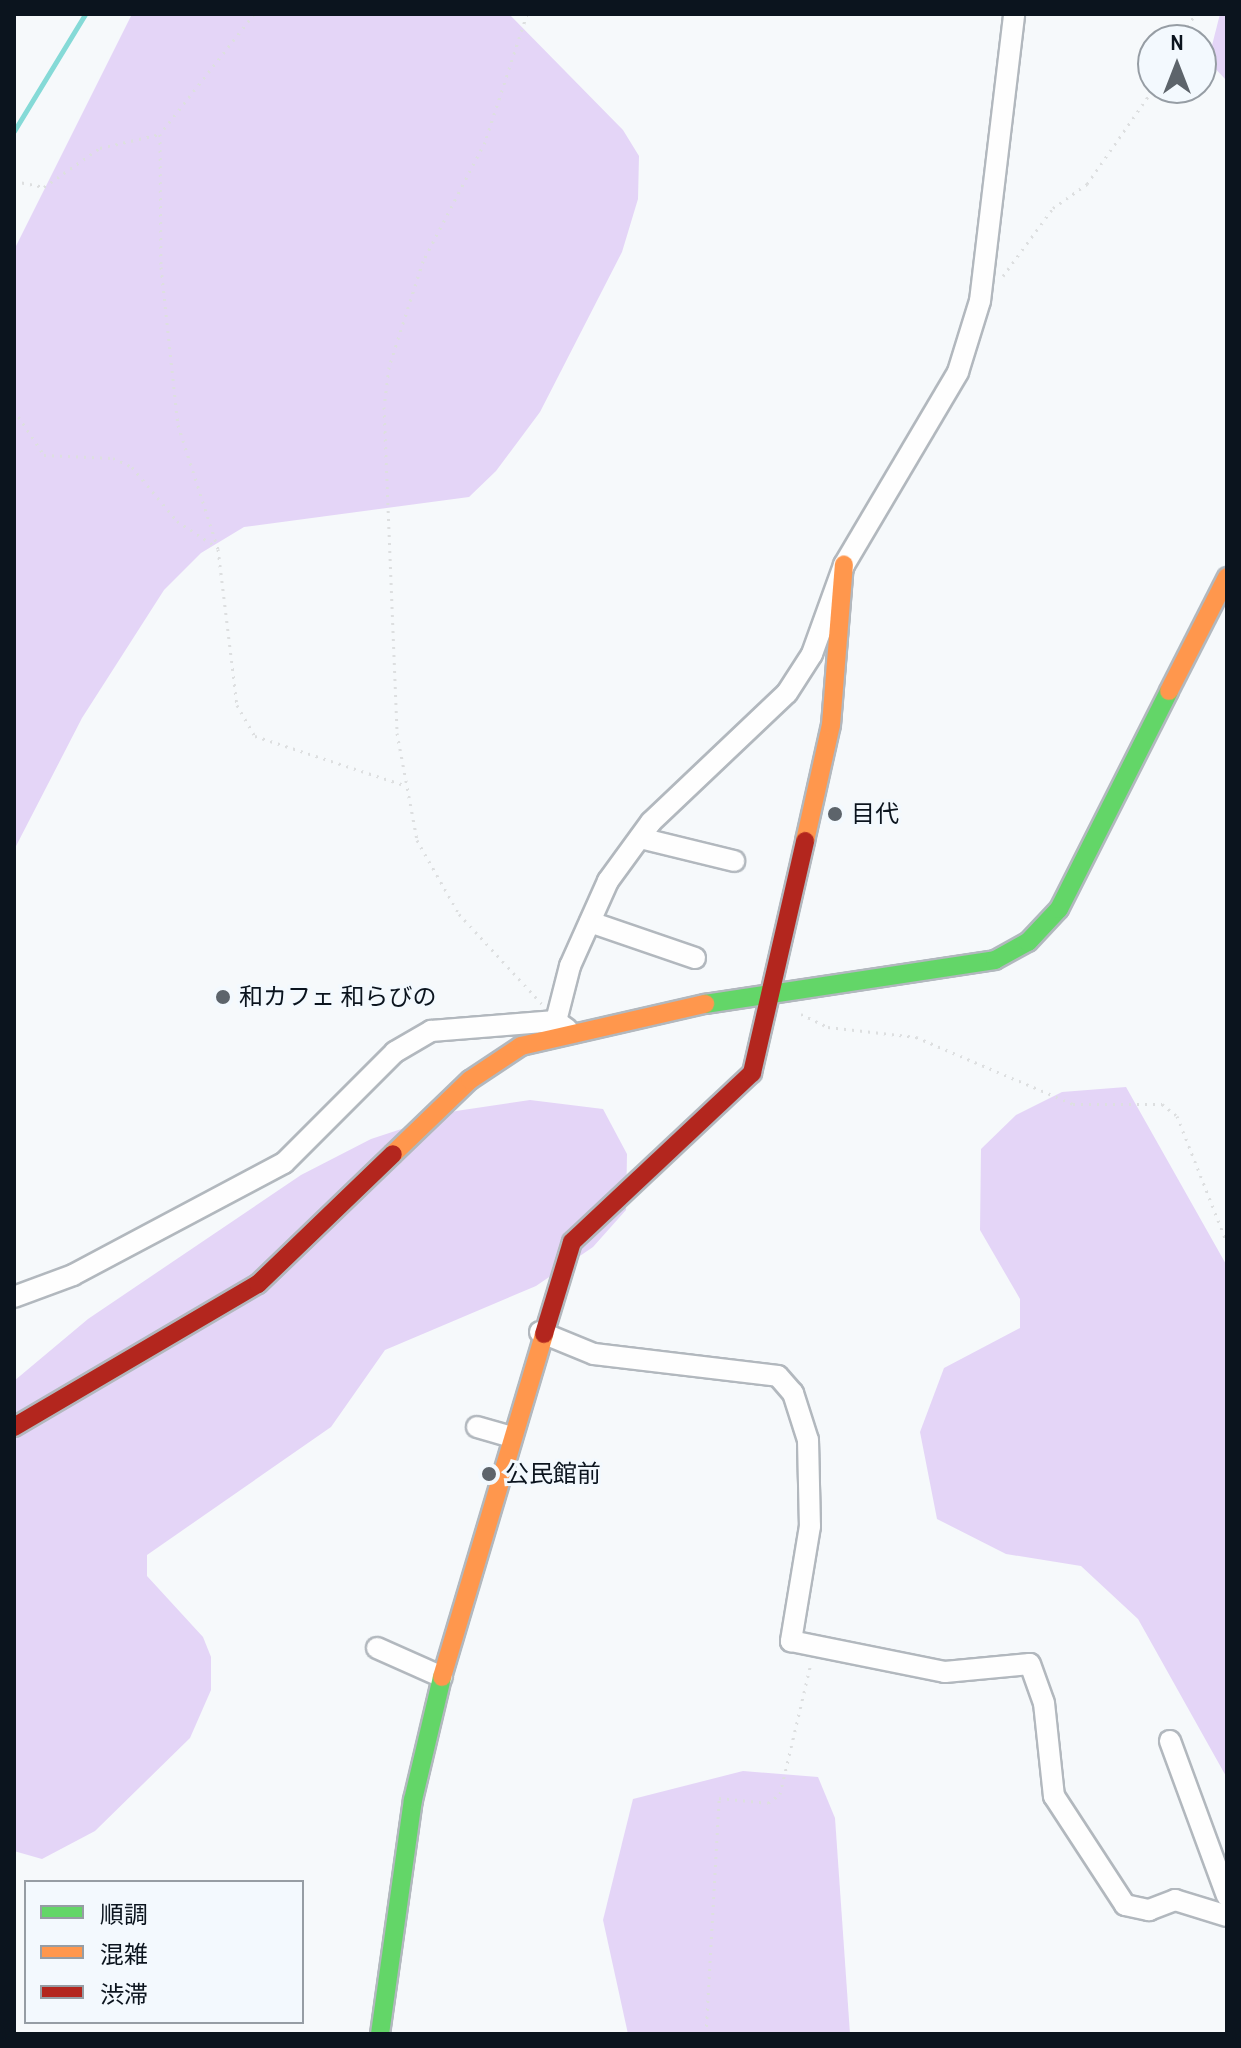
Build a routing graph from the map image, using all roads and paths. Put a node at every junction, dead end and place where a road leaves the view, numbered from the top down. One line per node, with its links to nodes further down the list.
1 (254, 14): 5 (path)
2 (527, 14): 12 (path)
3 (1014, 14): 7 (street)
4 (1143, 104): 7 (path)
5 (160, 134): 6 (path); 9 (path)
6 (14, 181)
7 (980, 301): 10 (street)
8 (14, 410): 9 (path)
9 (218, 549): 12 (path)
10 (844, 565): 13 (street); 17 (street)
11 (1227, 577): 17 (street)
12 (404, 785): 18 (path)
13 (640, 838): 14 (street); 15 (street)
14 (734, 861)
15 (590, 922): 16 (street); 18 (street)
16 (695, 958)
17 (773, 998): 19 (street); 20 (path); 22 (street)
18 (556, 1021): 19 (street); 21 (street)
19 (576, 1036): 23 (street)
20 (1227, 1243)
21 (14, 1297)
22 (540, 1332): 25 (street); 26 (street)
23 (14, 1427)
24 (477, 1427): 25 (street)
25 (509, 1436): 28 (street)
26 (815, 1647): 31 (street); 33 (path)
27 (377, 1648): 28 (street)
28 (442, 1677): 32 (street)
29 (1170, 1741): 30 (street)
30 (1227, 1896)
31 (1227, 1916)
32 (380, 2034)
33 (706, 2034)

